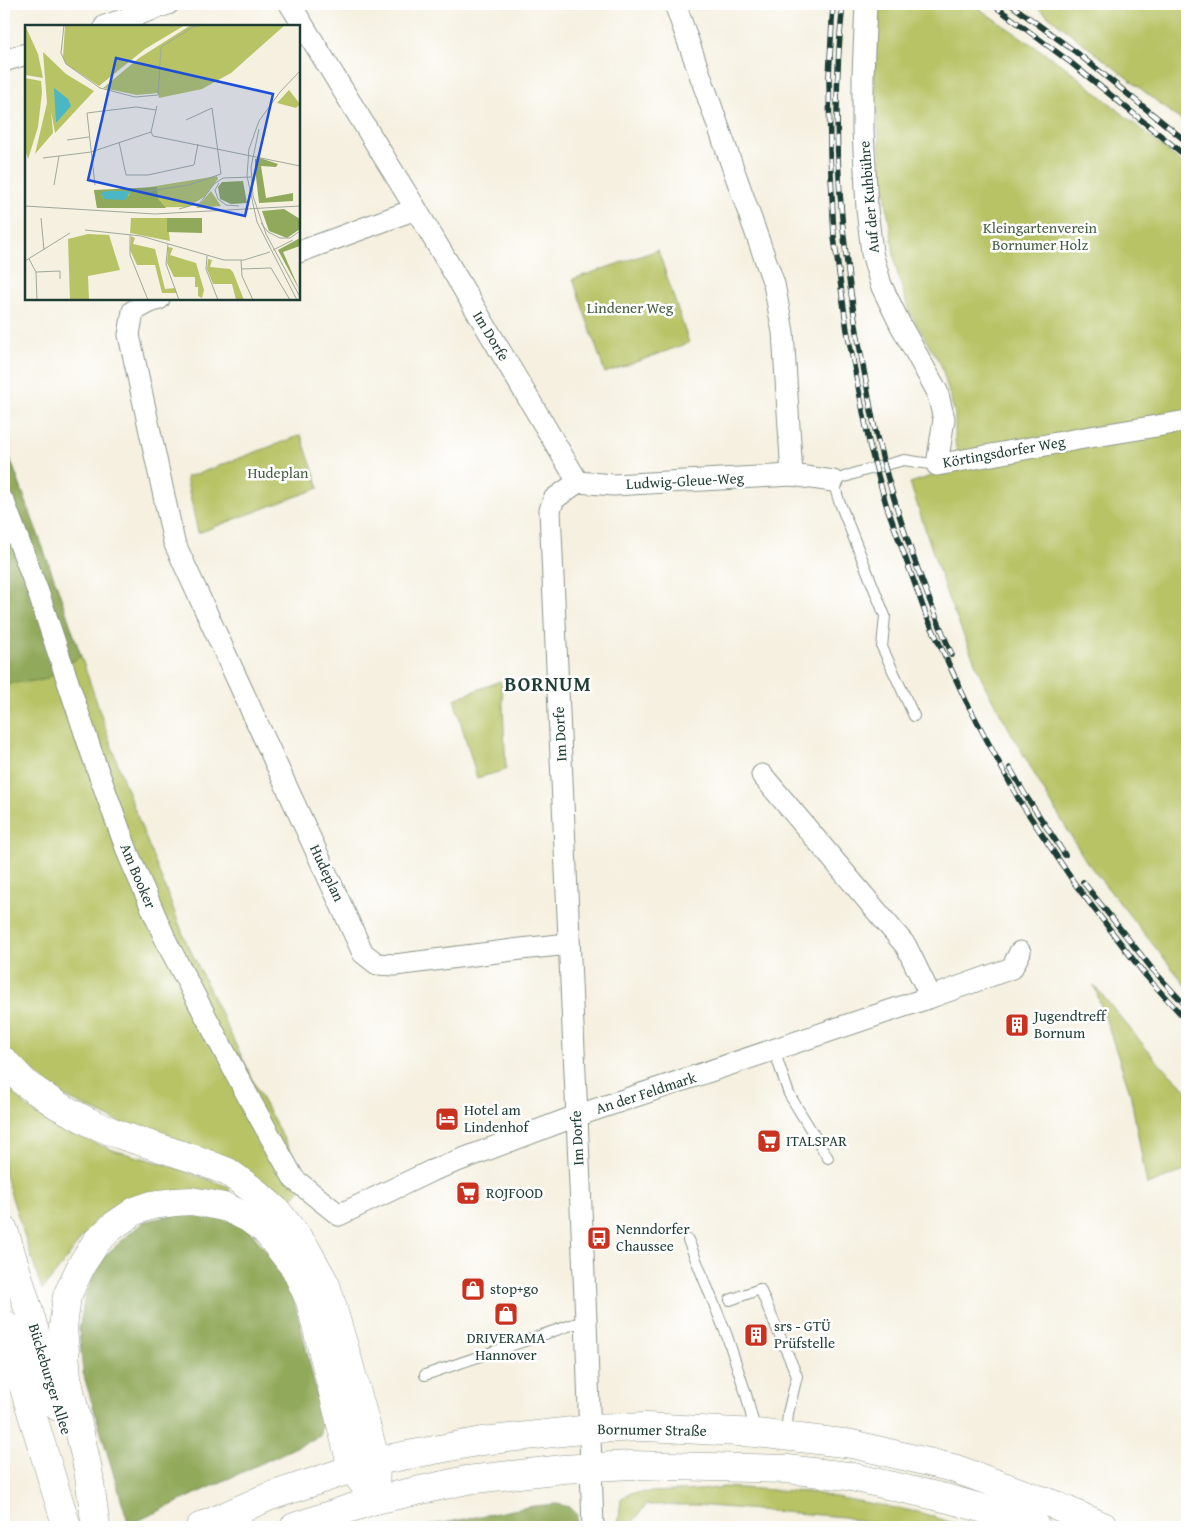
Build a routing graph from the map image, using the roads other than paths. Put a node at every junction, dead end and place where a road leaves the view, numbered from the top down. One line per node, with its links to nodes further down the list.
1 (168, 4): 5 (street)
2 (290, 4): 8 (street, Im Dorfe)
3 (675, 4): 13 (street)
4 (866, 4): 12 (street, Auf der Kuhbühre)
5 (108, 25)
6 (25, 54): 7 (street)
7 (4, 61)
8 (416, 209): 9 (street); 15 (street, Im Dorfe)
9 (300, 252)
10 (156, 300): 19 (street, Hudeplan)
11 (1187, 421): 12 (street, Körtingsdorfer Weg)
12 (937, 465): 14 (lane, Körtingsdorfer Weg)
13 (792, 475): 14 (street, Körtingsdorfer Weg); 15 (street, Ludwig-Gleue-Weg)
14 (833, 481): 17 (lane)
15 (578, 482): 19 (street, Im Dorfe)
16 (4, 502): 26 (street, Am Booker)
17 (914, 716)
18 (762, 775): 21 (street)
19 (569, 944): 24 (street, Im Dorfe)
20 (1020, 952): 21 (street, An der Feldmark)
21 (931, 997): 22 (street, An der Feldmark)
22 (774, 1050): 24 (street, An der Feldmark); 25 (lane)
23 (4, 1061): 36 (main road)
24 (576, 1116): 26 (street, An der Feldmark); 30 (street, Im Dorfe)
25 (828, 1158)
26 (339, 1214)
27 (4, 1230): 41 (main road, Bückeburger Allee)
28 (688, 1240): 34 (lane)
29 (730, 1300): 35 (lane)
30 (586, 1320): 32 (lane); 33 (street, Im Dorfe)
31 (4, 1324): 40 (main road, Bückeburger Allee)
32 (426, 1375)
33 (590, 1429): 34 (main road, Bornumer Straße); 36 (main road, Bornumer Straße); 37 (street, Im Dorfe)
34 (756, 1434): 35 (main road, Bornumer Straße)
35 (786, 1436): 46 (main road, Bornumer Straße)
36 (364, 1464): 38 (main road); 41 (main road); 42 (main road, Bornumer Straße)
37 (592, 1467): 38 (main road); 39 (main road); 44 (street)
38 (375, 1500): 43 (main road)
39 (987, 1519): 45 (main road)
40 (67, 1527)
41 (96, 1527)
42 (200, 1527)
43 (294, 1527)
44 (593, 1527)
45 (1036, 1527)
46 (1105, 1527)

